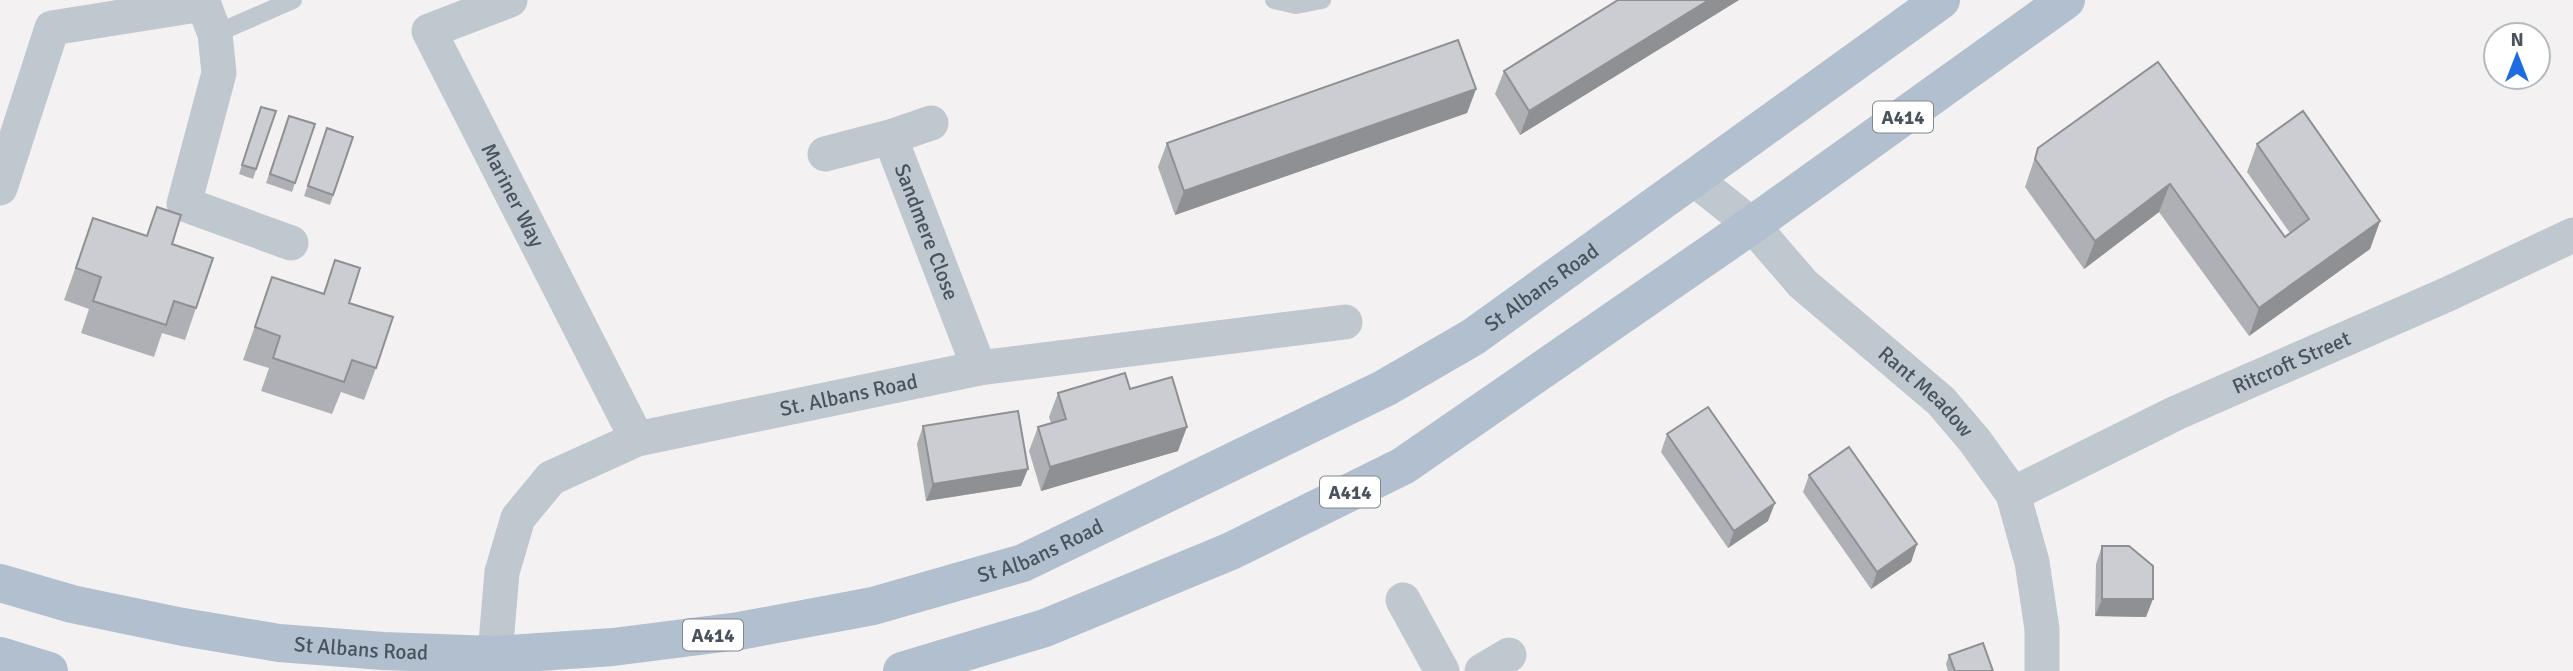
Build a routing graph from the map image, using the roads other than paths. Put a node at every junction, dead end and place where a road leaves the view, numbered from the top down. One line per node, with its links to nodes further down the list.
1 (293, 0): 7 (lane)
2 (510, 0): 18 (street, Mariner Way)
3 (1274, 0): 4 (lane)
4 (1322, 0)
5 (1941, 0): 11 (main road, St Albans Road / A414)
6 (2066, 0): 13 (main road, A414)
7 (207, 13): 12 (street); 15 (street)
8 (931, 123): 9 (street, Sandmere Close)
9 (890, 137): 10 (street); 17 (street, Sandmere Close)
10 (825, 154)
11 (1693, 177): 13 (street, Rant Meadow); 22 (main road, St Albans Road / A414)
12 (0, 188)
13 (1752, 225): 19 (street, Rant Meadow); 25 (main road, A414)
14 (2573, 234): 19 (street, Ritcroft Street)
15 (291, 243)
16 (1345, 322): 17 (street, St. Albans Road)
17 (979, 368): 18 (street, St. Albans Road)
18 (637, 439): 22 (street, St. Albans Road)
19 (2013, 494): 27 (street, Rant Meadow)
20 (0, 583): 22 (main road, St Albans Road / A414)
21 (1402, 600): 26 (street)
22 (495, 654)
23 (0, 656): 24 (main road)
24 (49, 671)
25 (902, 671)
26 (1442, 671)
27 (2042, 671)

